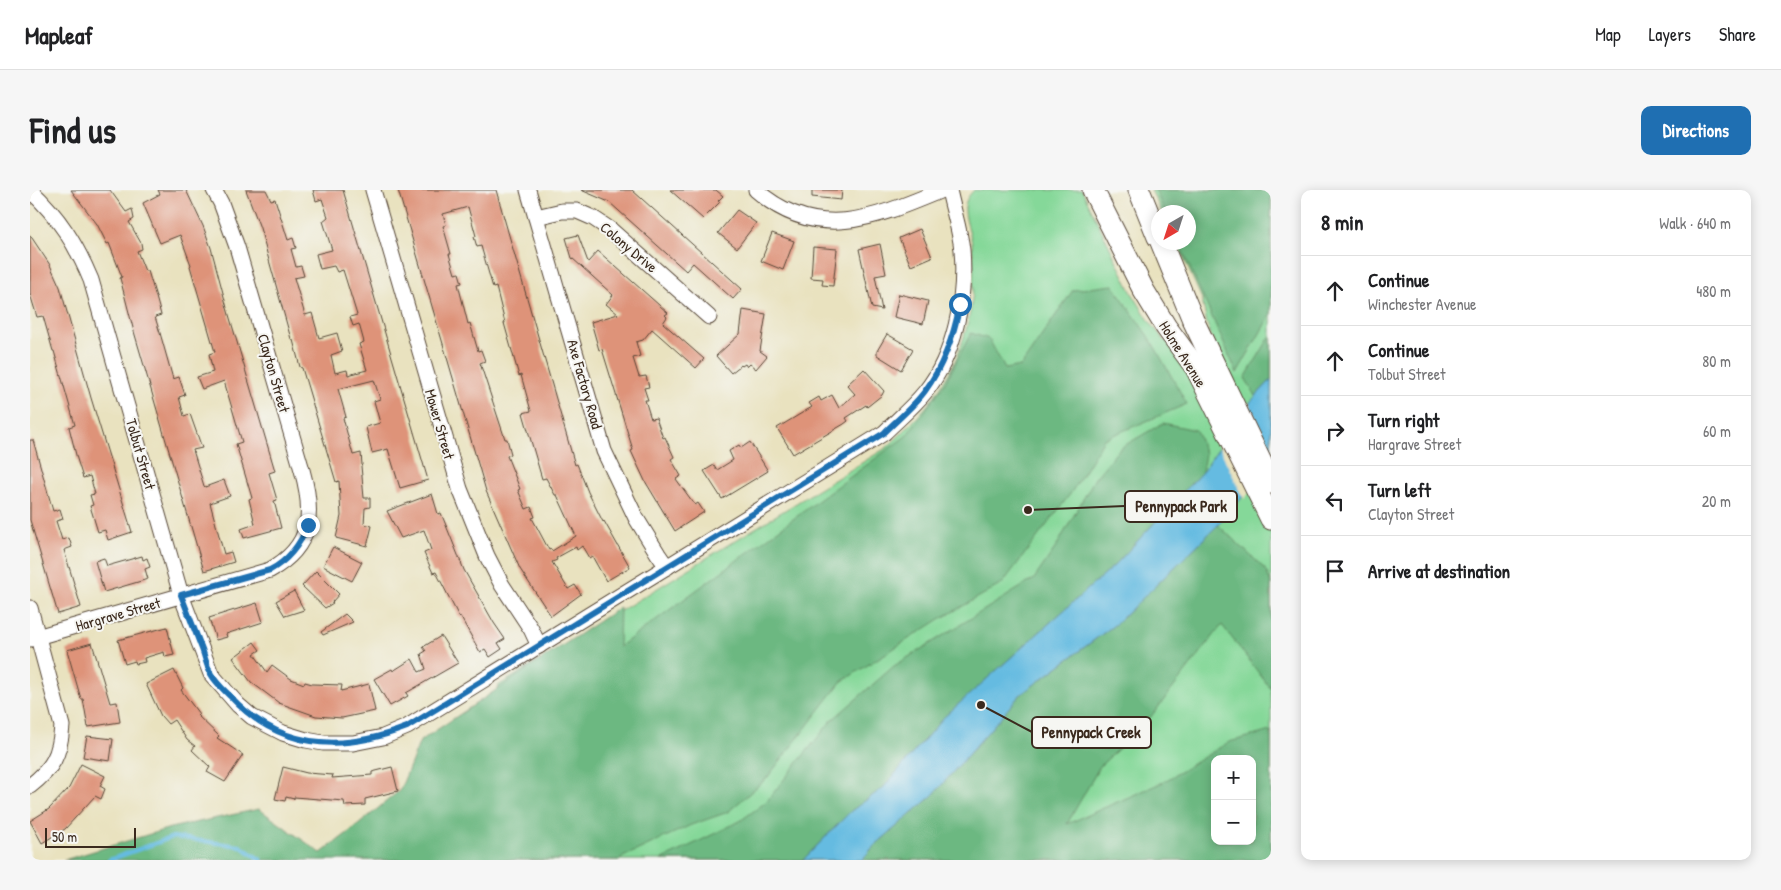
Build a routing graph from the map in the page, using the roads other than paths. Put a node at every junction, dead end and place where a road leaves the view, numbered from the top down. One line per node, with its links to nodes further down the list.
1 (30, 190): 19 (street, Tolbut Street)
2 (214, 190): 17 (street, Clayton Street)
3 (373, 190): 22 (street, Mower Street)
4 (528, 190): 10 (street, Axe Factory Road)
5 (756, 190): 6 (street)
6 (942, 190)
7 (949, 190): 18 (street, Tolbut Street)
8 (1093, 190): 14 (main road, Holme Avenue)
9 (1139, 190): 11 (main road)
10 (536, 217): 13 (street, Colony Drive); 18 (street, Axe Factory Road)
11 (1151, 219)
12 (1164, 250): 14 (main road, Holme Avenue)
13 (709, 317)
14 (1214, 385): 15 (main road, Holme Avenue); 16 (main road, Holme Avenue)
15 (1271, 483)
16 (1271, 519)
17 (289, 556): 19 (street, Hargrave Street)
18 (668, 567): 22 (street, Tolbut Street)
19 (181, 595): 21 (street, Hargrave Street); 22 (street, Tolbut Street)
20 (30, 608): 21 (street)
21 (34, 638): 23 (street)
22 (538, 646)
23 (30, 786)

